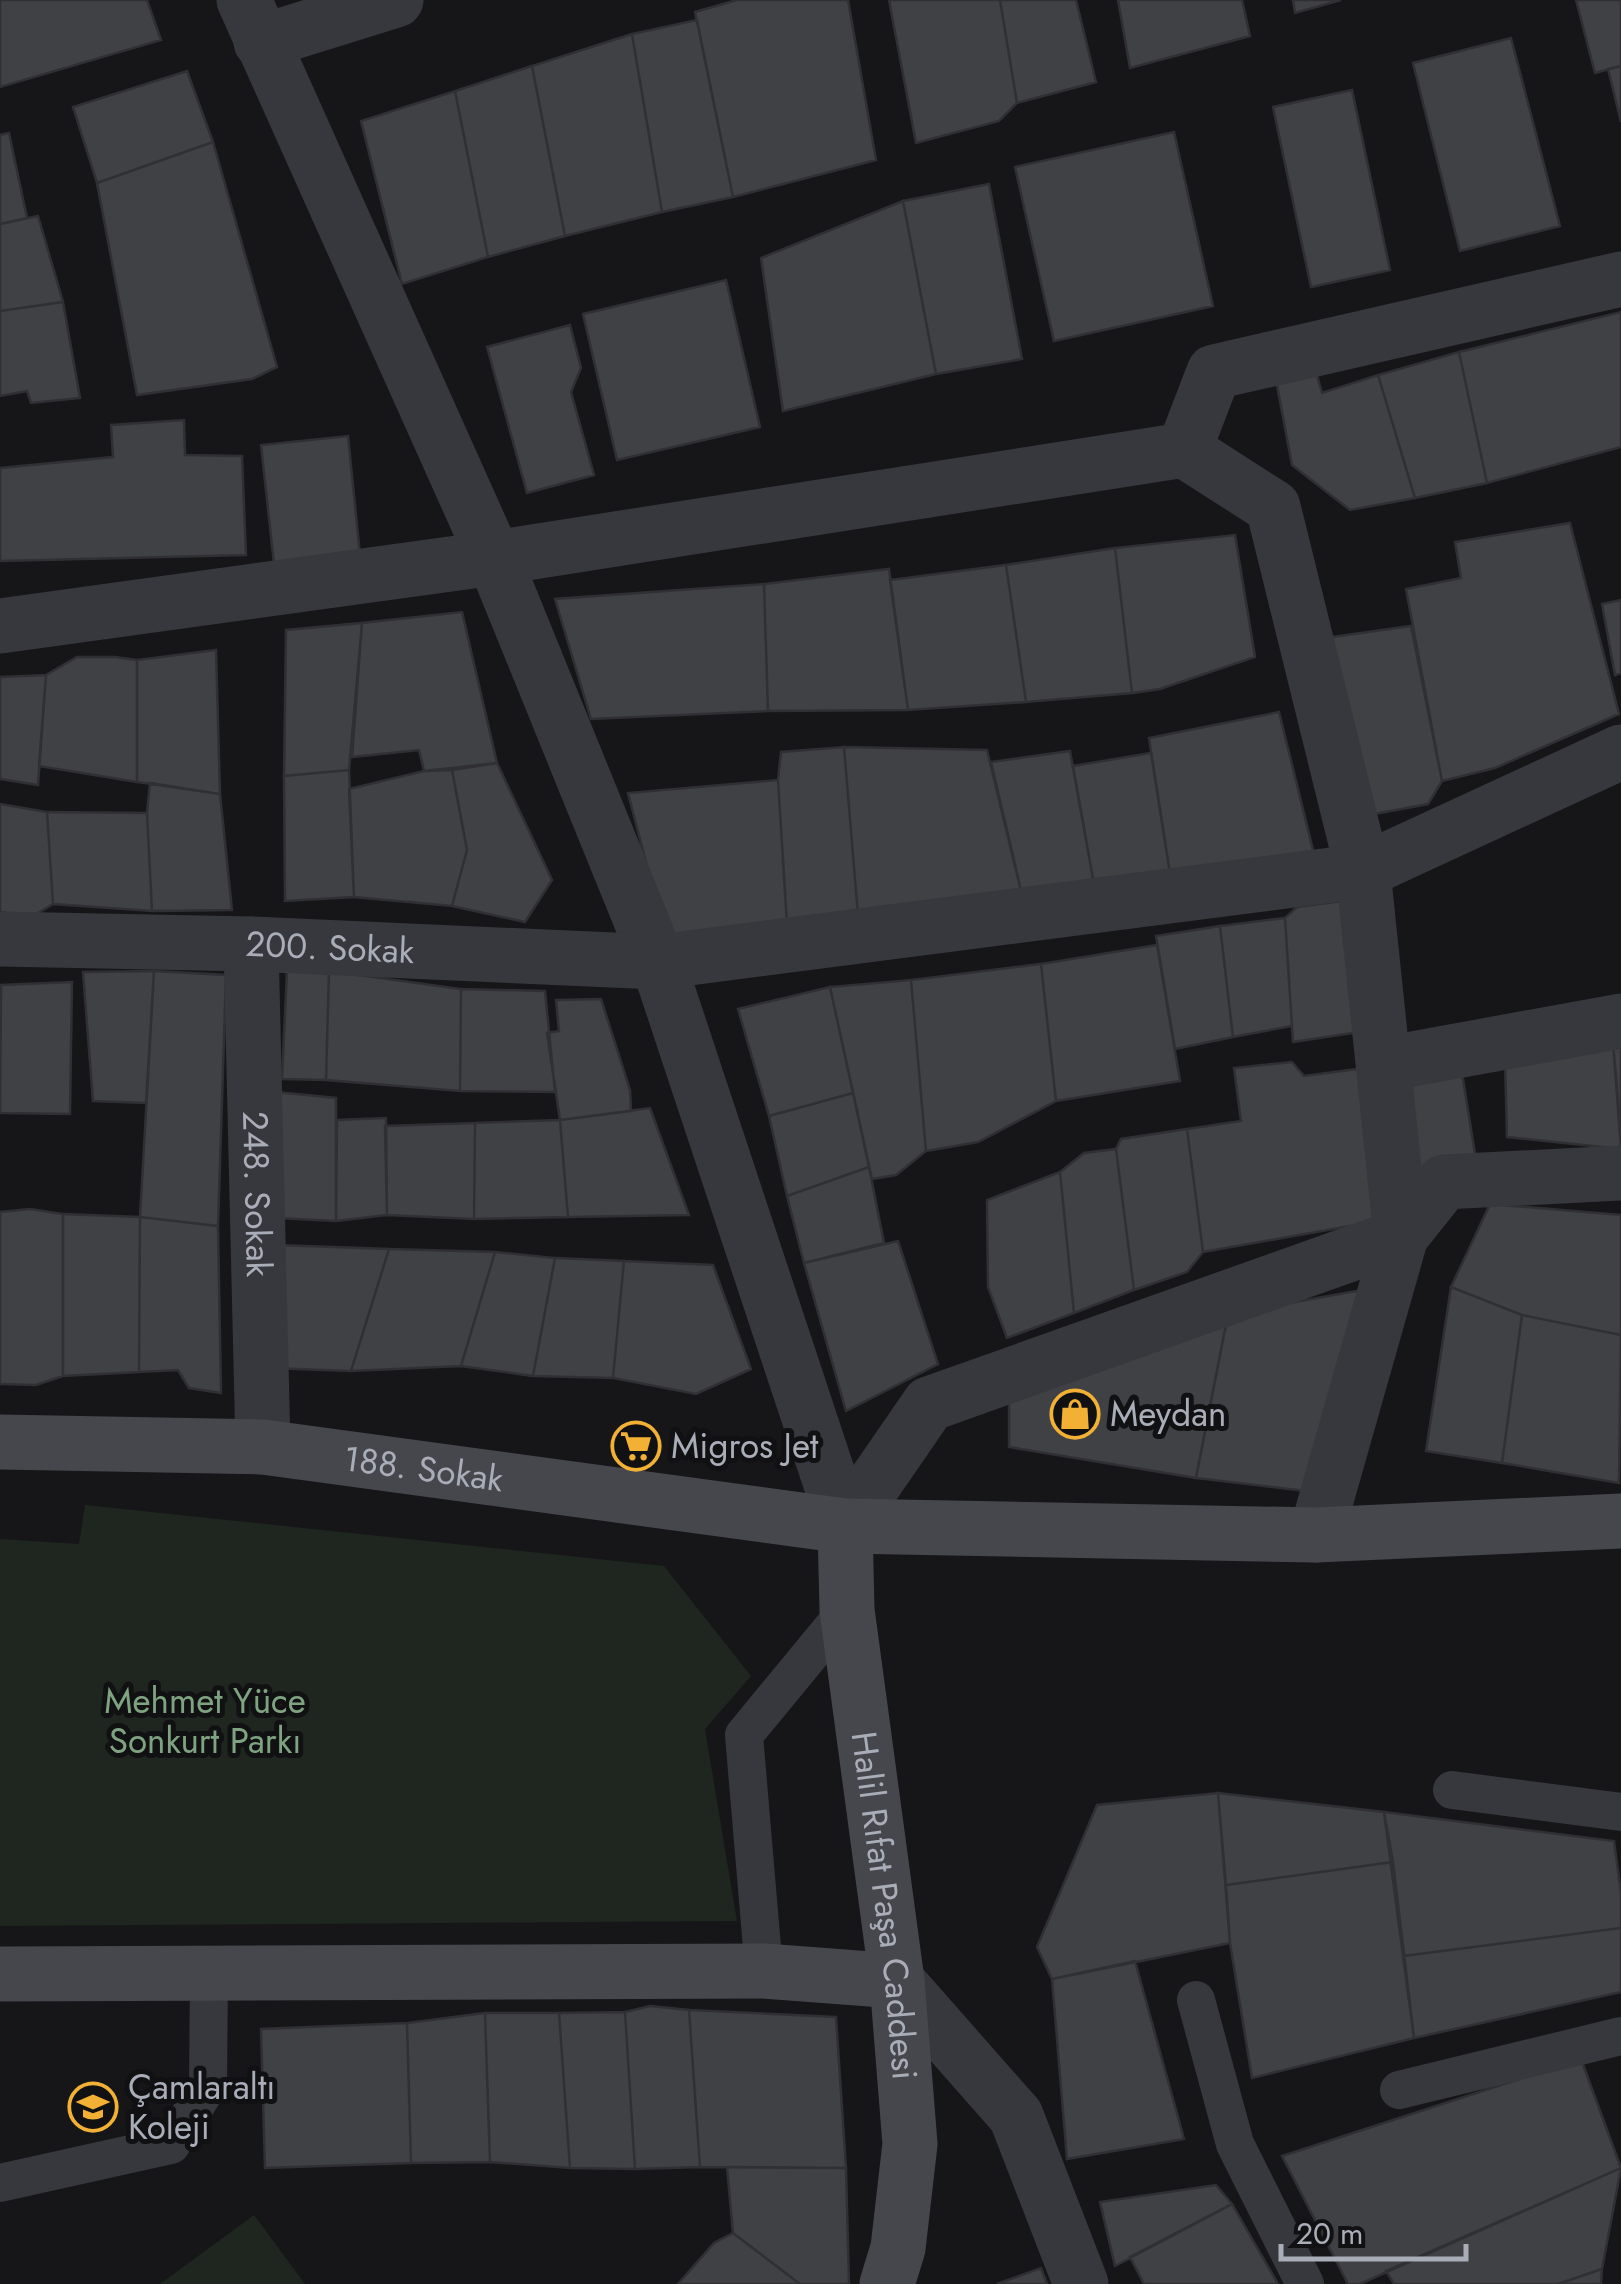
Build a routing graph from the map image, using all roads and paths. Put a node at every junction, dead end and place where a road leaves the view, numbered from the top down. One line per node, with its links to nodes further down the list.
1 (396, 0): 2 (street)
2 (253, 21): 5 (street)
3 (1621, 279): 4 (street)
4 (1184, 450): 5 (street); 8 (street)
5 (494, 558): 6 (street); 11 (street)
6 (0, 626)
7 (1621, 752): 8 (street, 200. Sokak)
8 (1363, 871): 11 (street, 200. Sokak); 13 (street)
9 (0, 940): 10 (street, 200. Sokak)
10 (251, 944): 11 (street, 200. Sokak); 17 (street, 248. Sokak)
11 (658, 962): 19 (street)
12 (1621, 1022): 13 (street)
13 (1385, 1064): 15 (street)
14 (1621, 1174): 15 (street)
15 (1402, 1236): 19 (street); 20 (street)
16 (0, 1442): 17 (street, 188. Sokak)
17 (263, 1447): 19 (street, 188. Sokak)
18 (1621, 1522): 20 (street, 188. Sokak)
19 (846, 1526): 20 (street, 188. Sokak); 21 (street, Halil Rıfat Paşa Caddesi)
20 (1316, 1534)
21 (846, 1610): 25 (lane); 27 (street, Halil Rıfat Paşa Caddesi)
22 (1452, 1790): 23 (lane)
23 (1621, 1812)
24 (209, 1971): 25 (street); 26 (street); 31 (lane)
25 (764, 1971): 27 (street)
26 (0, 1974)
27 (897, 1981): 32 (street, Halil Rıfat Paşa Caddesi); 33 (street)
28 (1196, 2000): 34 (lane)
29 (1621, 2036): 30 (lane)
30 (1399, 2090)
31 (0, 2182)
32 (887, 2284)
33 (1081, 2284)
34 (1304, 2284)

